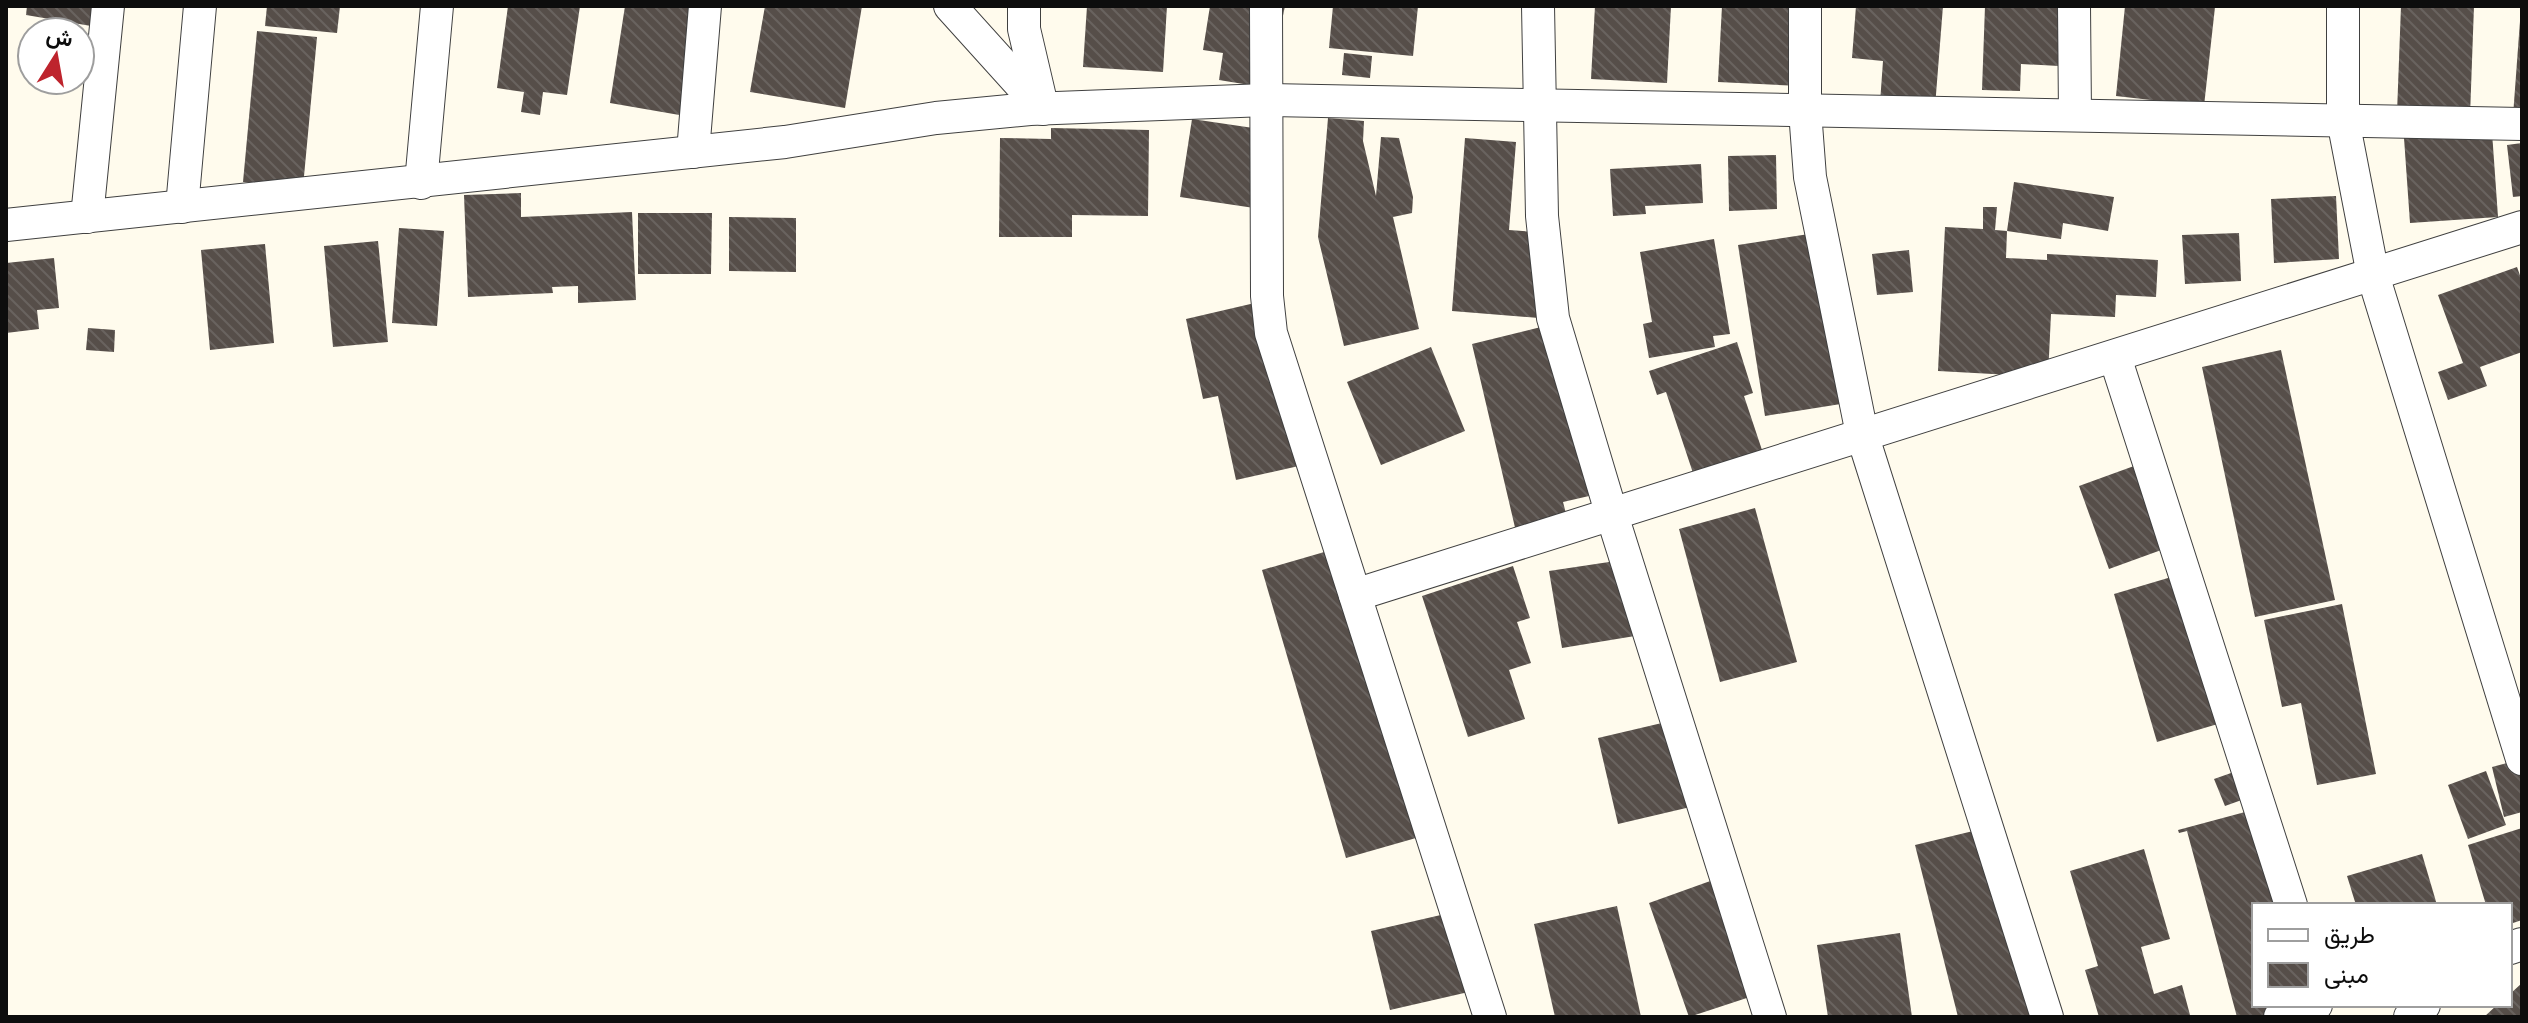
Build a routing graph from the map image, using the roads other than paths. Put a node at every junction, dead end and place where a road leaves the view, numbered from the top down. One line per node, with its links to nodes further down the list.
1 (108, 6): 22 (street)
2 (200, 6): 21 (street)
3 (437, 6): 20 (street)
4 (705, 6): 19 (street)
5 (950, 6): 14 (street)
6 (1024, 6): 14 (street)
7 (1266, 6): 12 (street)
8 (1538, 6): 13 (street)
9 (1805, 6): 15 (street)
10 (2074, 6): 16 (street)
11 (2343, 6): 17 (street)
12 (1266, 100): 13 (street); 14 (street); 29 (street)
13 (1539, 105): 15 (street); 28 (street)
14 (1043, 109): 19 (street)
15 (1805, 111): 16 (street); 27 (street)
16 (2075, 115): 17 (street)
17 (2343, 120): 18 (street); 25 (street)
18 (2522, 124)
19 (693, 152): 20 (street)
20 (421, 183): 21 (street)
21 (182, 207): 22 (street)
22 (87, 217): 23 (street)
23 (6, 225)
24 (2522, 227): 25 (street)
25 (2373, 275): 26 (street); 30 (street)
26 (2115, 357): 27 (street); 31 (street)
27 (1862, 434): 28 (street); 35 (street)
28 (1611, 512): 29 (street); 34 (street)
29 (1355, 595): 33 (street)
30 (2522, 759)
31 (2290, 903)
32 (2310, 1007): 36 (street)
33 (1490, 1017)
34 (1770, 1017)
35 (2047, 1017)
36 (2280, 1017)

